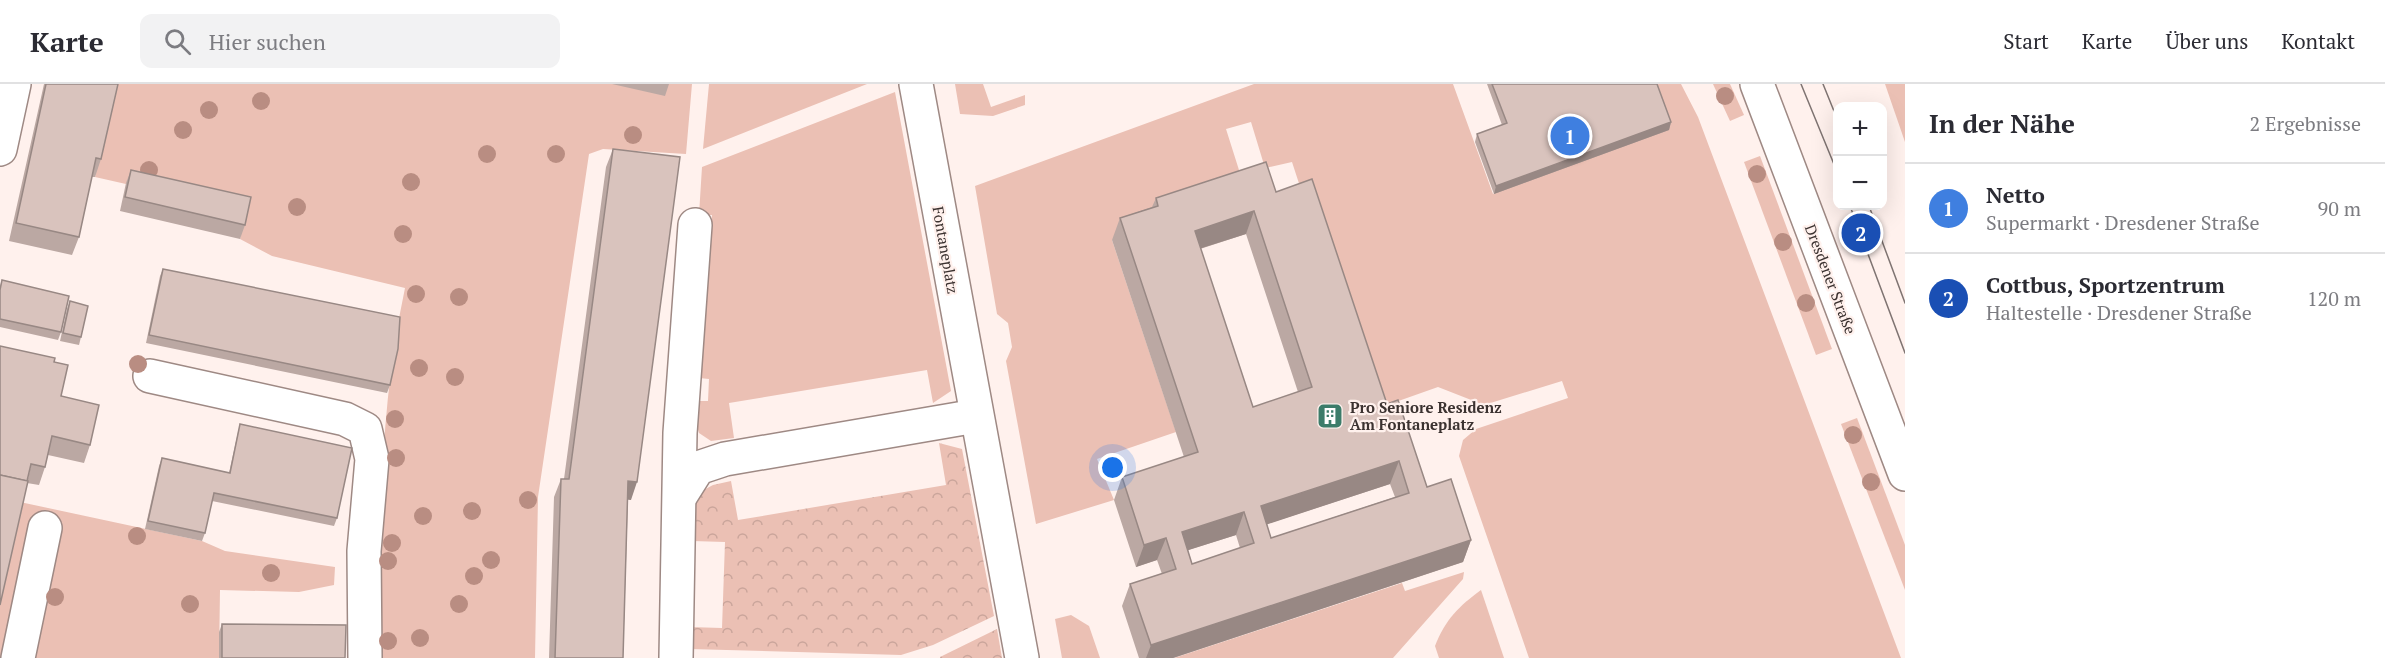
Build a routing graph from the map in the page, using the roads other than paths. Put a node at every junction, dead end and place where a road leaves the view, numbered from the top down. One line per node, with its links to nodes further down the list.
1 (14, 84): 4 (street)
2 (916, 84): 7 (street, Fontaneplatz)
3 (1757, 84): 8 (street, Dresdener Straße)
4 (0, 149)
5 (695, 225): 9 (street)
6 (150, 376): 12 (street)
7 (976, 416): 9 (street); 14 (street, Fontaneplatz)
8 (1905, 474)
9 (681, 495): 13 (street)
10 (45, 528): 11 (street)
11 (18, 658)
12 (365, 658)
13 (676, 658)
14 (1022, 658)

